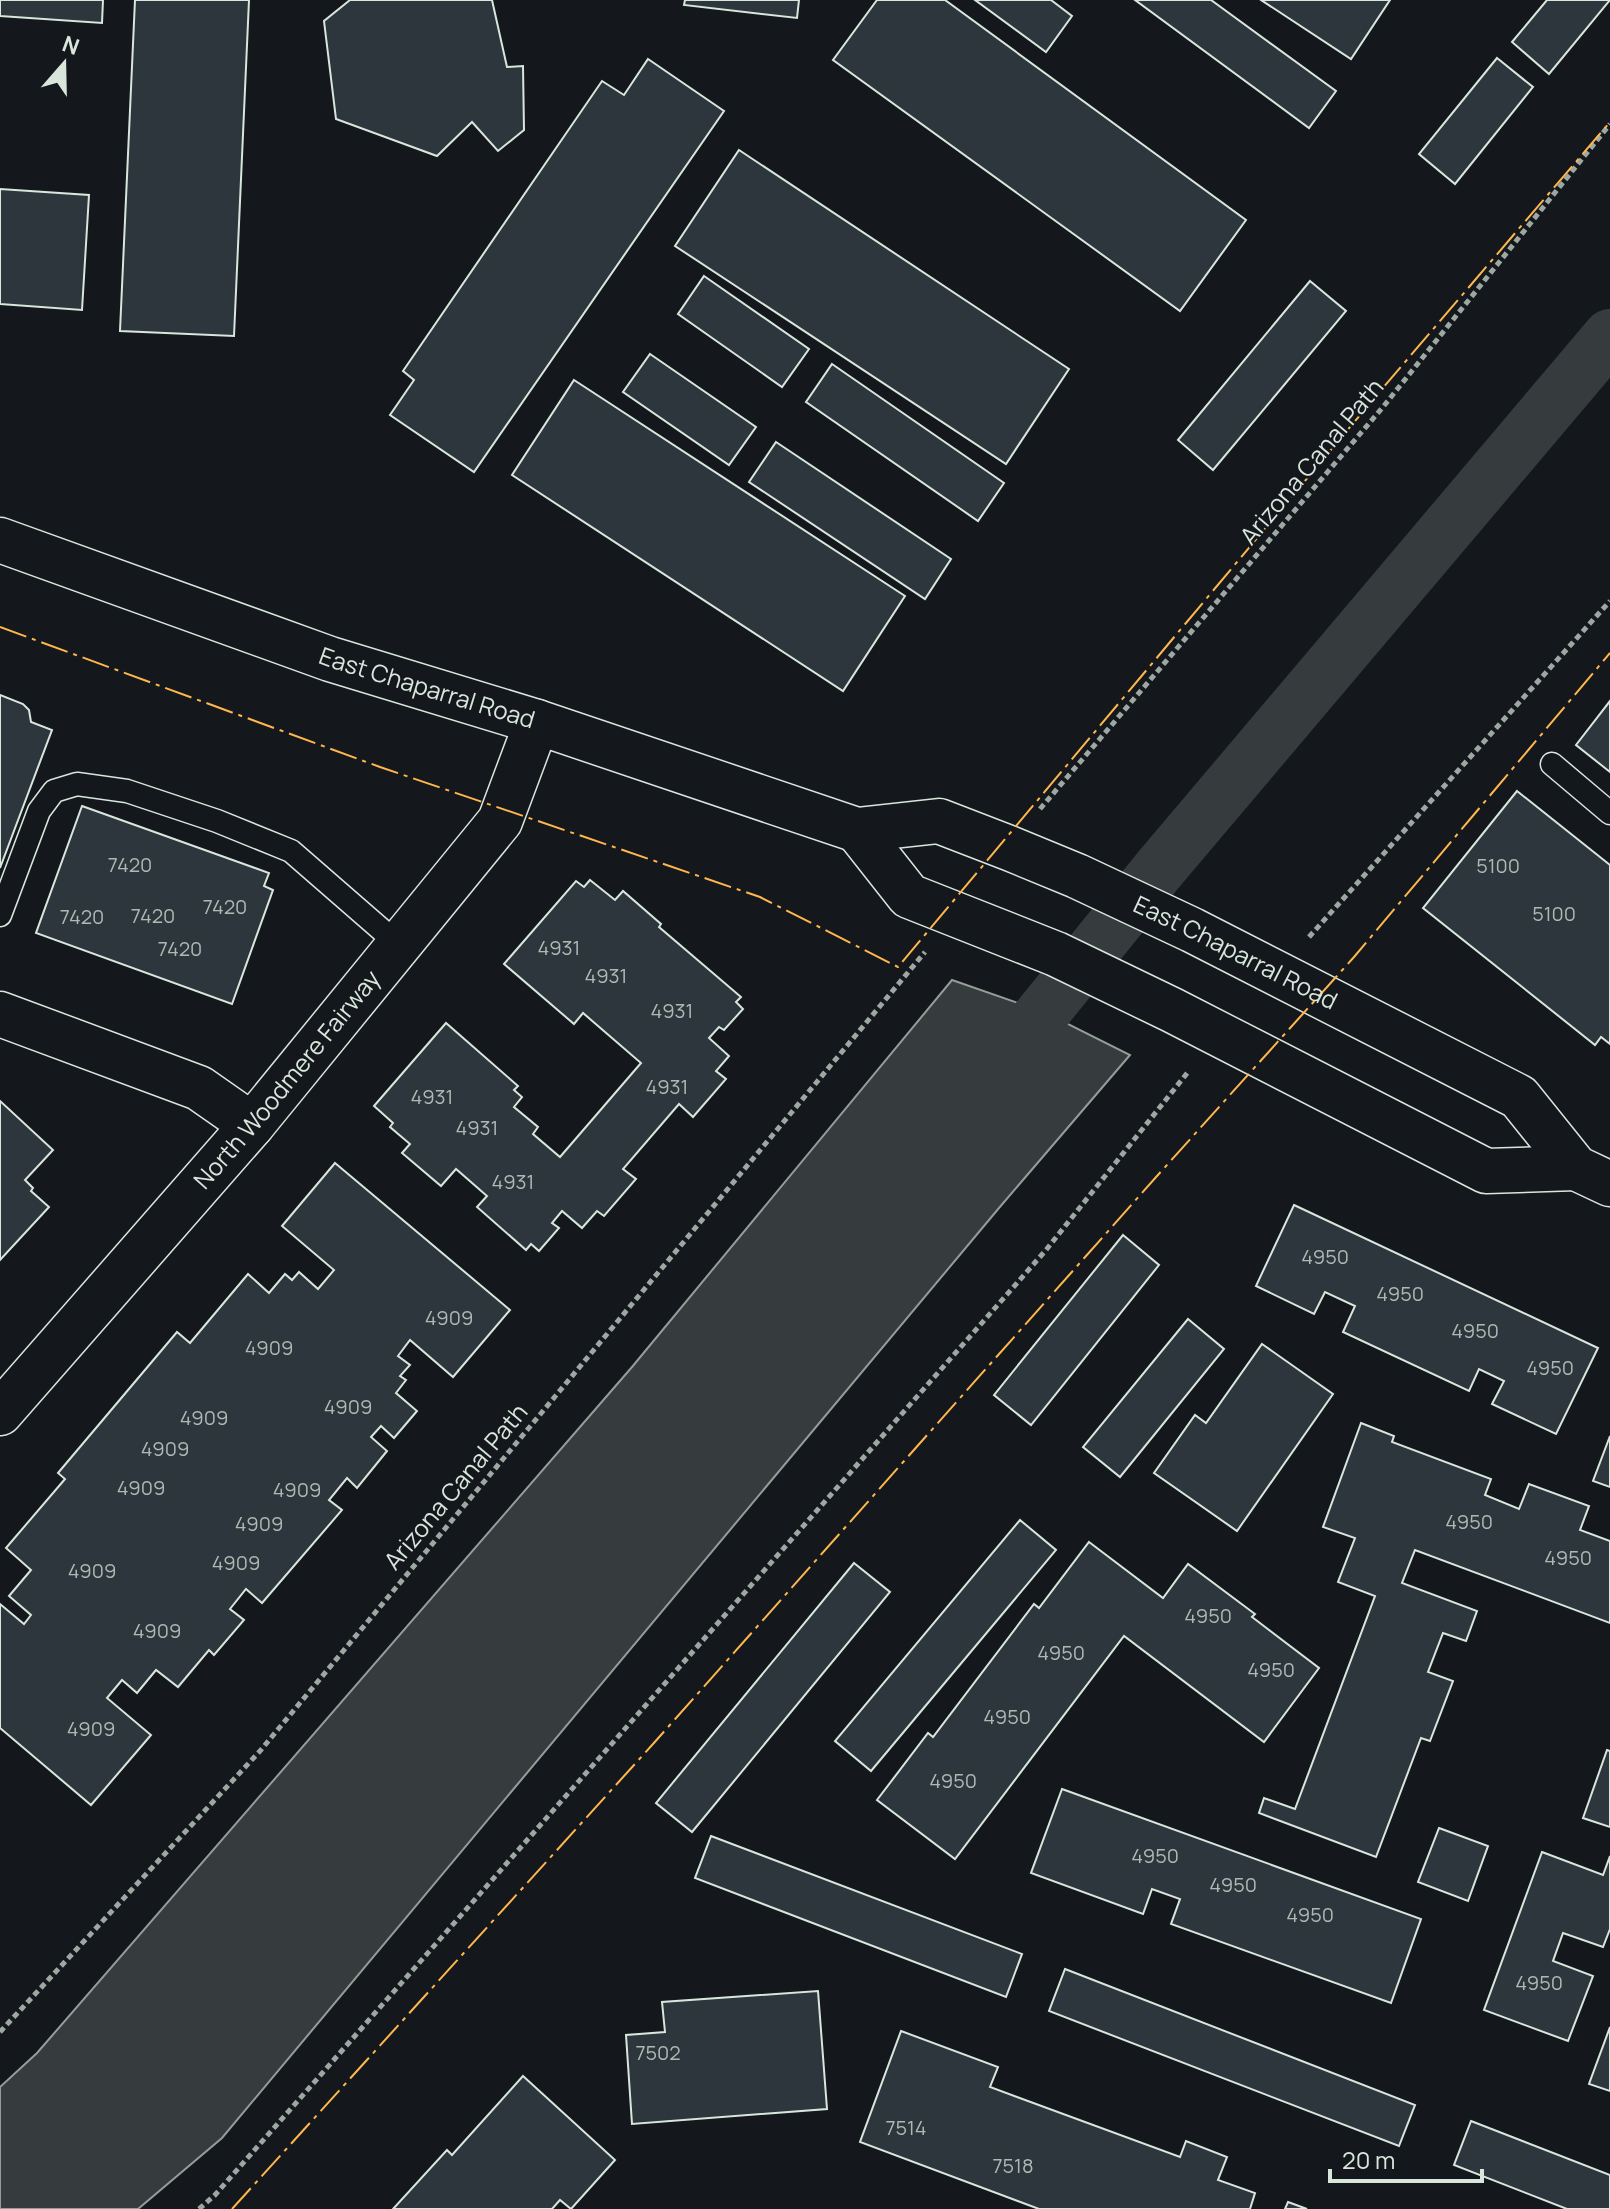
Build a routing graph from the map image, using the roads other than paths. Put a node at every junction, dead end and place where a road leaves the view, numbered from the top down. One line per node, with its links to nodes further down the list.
1 (0, 540): 2 (main road, East Chaparral Road)
2 (537, 722): 5 (main road, East Chaparral Road); 7 (main road, North Woodmere Fairway)
3 (1552, 764): 4 (lane)
4 (1610, 813)
5 (857, 830): 10 (main road, East Chaparral Road); 10 (main road, East Chaparral Road)
6 (0, 915): 7 (lane)
7 (399, 945): 9 (main road, North Woodmere Fairway)
8 (0, 1014): 9 (main road)
9 (252, 1125): 11 (main road, North Woodmere Fairway)
10 (1593, 1176)
11 (0, 1413)

